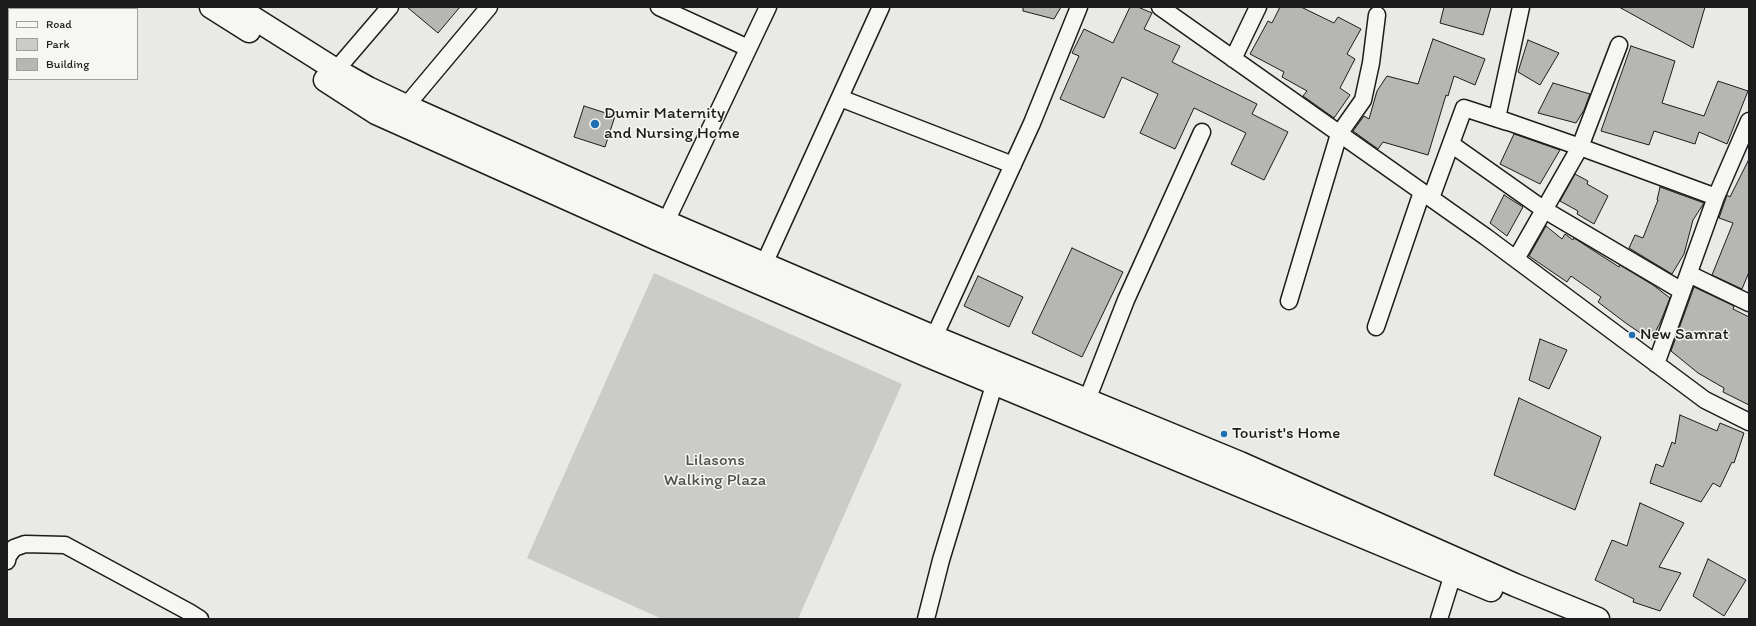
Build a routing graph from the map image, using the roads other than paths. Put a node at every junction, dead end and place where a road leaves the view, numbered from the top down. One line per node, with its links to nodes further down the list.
1 (211, 7): 29 (main road)
2 (236, 7): 16 (main road)
3 (390, 7): 16 (street)
4 (489, 7): 18 (street)
5 (659, 7): 14 (street)
6 (768, 7): 14 (street)
7 (881, 7): 17 (street)
8 (1079, 7): 25 (street)
9 (1160, 7): 15 (street)
10 (1258, 7): 15 (street)
11 (1521, 7): 20 (street)
12 (1377, 15): 22 (street)
13 (1619, 45): 24 (street)
14 (748, 48): 29 (street)
15 (1233, 59): 22 (street)
16 (336, 70): 18 (main road)
17 (840, 98): 25 (street); 31 (street)
18 (406, 106): 29 (main road)
19 (1749, 121): 27 (street)
20 (1507, 122): 23 (street); 24 (street)
21 (1202, 132): 40 (street)
22 (1339, 134): 26 (street); 34 (street)
23 (1451, 144): 26 (street); 28 (street)
24 (1580, 147): 27 (street); 28 (street)
25 (1013, 164): 37 (street)
26 (1427, 195): 30 (street); 36 (street)
27 (1716, 197): 32 (street)
28 (1543, 209): 30 (street); 33 (street)
29 (662, 230): 31 (main road); 37 (main road)
30 (1516, 259): 38 (street)
31 (764, 264): 37 (main road)
32 (1688, 274): 33 (street); 35 (street)
33 (1682, 291): 38 (street)
34 (1289, 301)
35 (1749, 303)
36 (1376, 327)
37 (930, 346): 39 (main road); 40 (main road)
38 (1656, 364): 41 (street)
39 (995, 382): 42 (main road); 47 (street)
40 (1087, 400): 42 (main road)
41 (1749, 422)
42 (1118, 423): 43 (main road)
43 (1316, 507): 45 (main road); 50 (main road)
44 (9, 550): 46 (street)
45 (1454, 574): 48 (street); 49 (main road)
46 (200, 619)
47 (926, 619)
48 (1439, 619)
49 (1558, 619)
50 (1596, 619)

